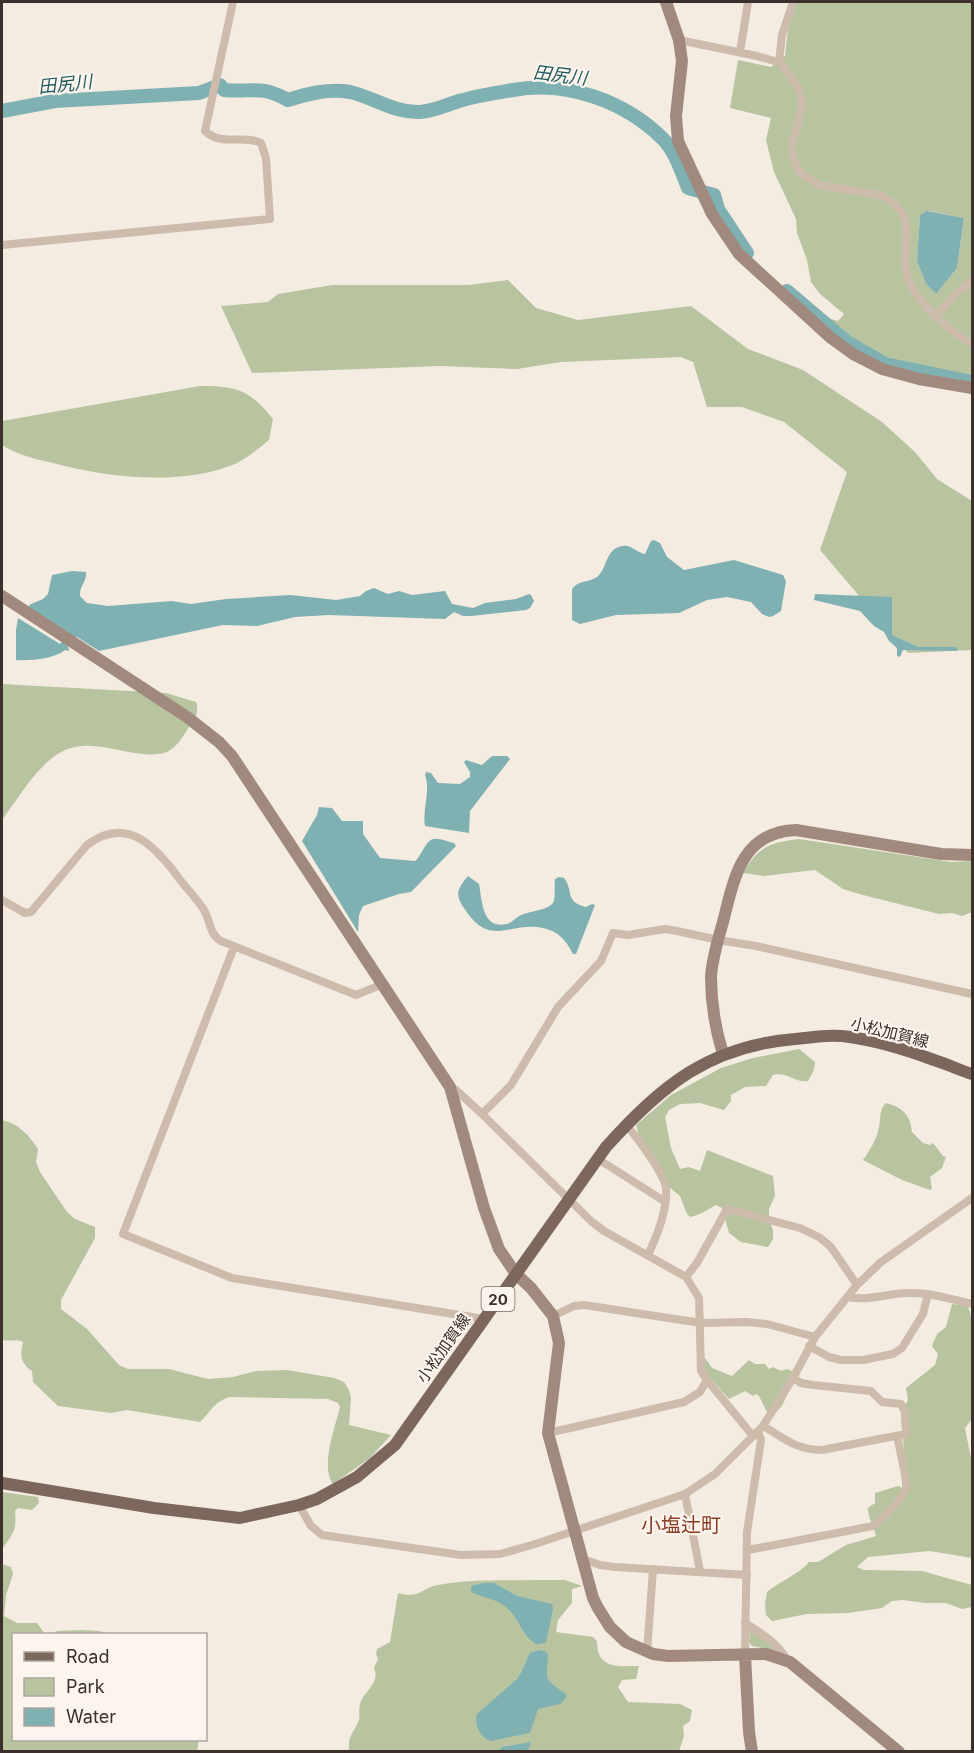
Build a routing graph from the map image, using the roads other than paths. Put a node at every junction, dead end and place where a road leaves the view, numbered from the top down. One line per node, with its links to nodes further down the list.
1 (233, 2): 8 (street)
2 (666, 2): 5 (street)
3 (748, 2): 6 (street)
4 (793, 2): 7 (street)
5 (679, 39): 6 (street); 12 (street)
6 (740, 52): 7 (street)
7 (779, 62): 10 (street)
8 (2, 245)
9 (972, 281): 10 (street)
10 (935, 316): 11 (street)
11 (972, 344)
12 (972, 388)
13 (2, 596): 18 (street)
14 (972, 855): 16 (street)
15 (2, 900): 17 (street)
16 (718, 940): 19 (street); 20 (street); 23 (street)
17 (234, 947): 18 (street); 37 (street)
18 (383, 984): 22 (street)
19 (972, 994)
20 (723, 1054): 21 (main road, 小松加賀線 / 20); 24 (main road, 小松加賀線 / 20)
21 (972, 1074)
22 (450, 1087): 23 (street); 30 (street)
23 (482, 1114): 27 (street)
24 (626, 1125): 25 (main road, 小松加賀線 / 20); 28 (street)
25 (598, 1159): 27 (main road, 小松加賀線 / 20); 28 (street)
26 (972, 1198): 32 (street)
27 (568, 1200): 29 (street); 30 (main road, 小松加賀線 / 20)
28 (664, 1202): 29 (street)
29 (648, 1255): 31 (street)
30 (516, 1274): 36 (street); 37 (main road, 小松加賀線 / 20)
31 (686, 1277): 32 (street); 38 (street)
32 (856, 1285): 34 (street)
33 (928, 1294): 34 (street); 35 (street); 40 (street)
34 (848, 1297): 39 (street)
35 (972, 1304)
36 (553, 1316): 38 (street); 44 (street)
37 (484, 1319): 48 (main road, 小松加賀線 / 20)
38 (701, 1323): 39 (street); 42 (street)
39 (815, 1337): 40 (street)
40 (809, 1346): 41 (street)
41 (793, 1378): 43 (street); 45 (street)
42 (707, 1380): 43 (street); 44 (street)
43 (758, 1431): 45 (street); 47 (street); 50 (street)
44 (548, 1433): 49 (street)
45 (897, 1436): 50 (street)
46 (2, 1483): 48 (main road, 小松加賀線 / 20)
47 (685, 1494): 49 (street); 53 (street)
48 (299, 1505): 49 (street)
49 (574, 1530): 51 (street)
50 (747, 1550): 54 (street)
51 (583, 1559): 52 (street); 56 (street)
52 (653, 1569): 53 (street); 56 (street)
53 (700, 1571): 54 (street)
54 (747, 1575): 55 (street)
55 (745, 1623): 57 (street); 58 (street)
56 (646, 1652): 57 (street)
57 (745, 1655): 58 (street); 59 (street)
58 (787, 1660): 60 (street)
59 (752, 1752)
60 (899, 1752)

